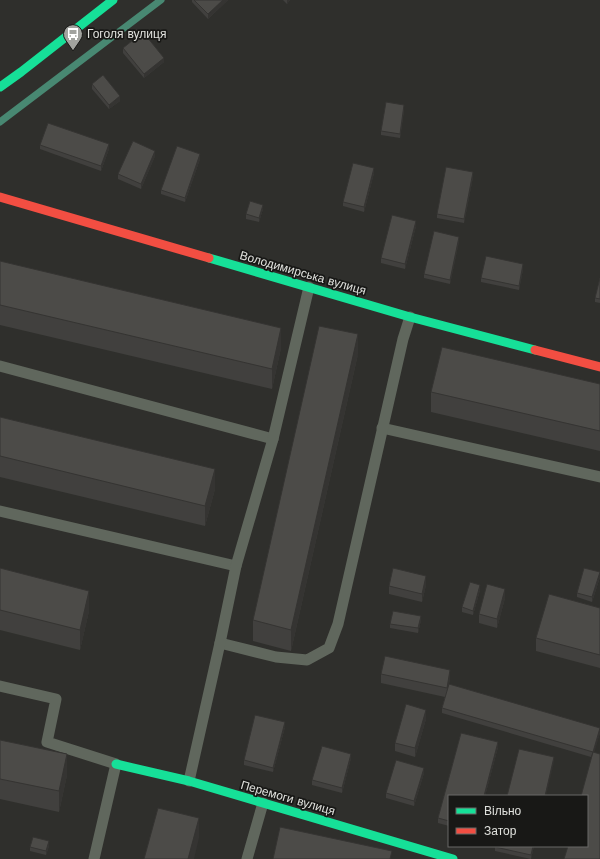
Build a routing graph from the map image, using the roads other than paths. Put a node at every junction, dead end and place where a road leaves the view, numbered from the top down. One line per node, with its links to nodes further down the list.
1 (113, 0): 2 (street)
2 (0, 87)
3 (0, 197): 4 (street, Володимирська вулиця)
4 (309, 288): 5 (street, Володимирська вулиця); 9 (lane)
5 (410, 317): 7 (street, Володимирська вулиця); 8 (lane)
6 (0, 366): 9 (lane)
7 (600, 367)
8 (382, 428): 10 (lane); 13 (lane)
9 (273, 440): 12 (lane)
10 (600, 477)
11 (0, 511): 12 (lane)
12 (236, 566): 13 (lane)
13 (220, 643): 16 (lane)
14 (0, 686): 15 (lane)
15 (116, 764): 16 (street, Перемоги вулиця); 18 (lane)
16 (189, 781): 17 (street, Перемоги вулиця)
17 (263, 803): 19 (lane); 20 (street, Перемоги вулиця)
18 (94, 859)
19 (247, 859)
20 (453, 859)

